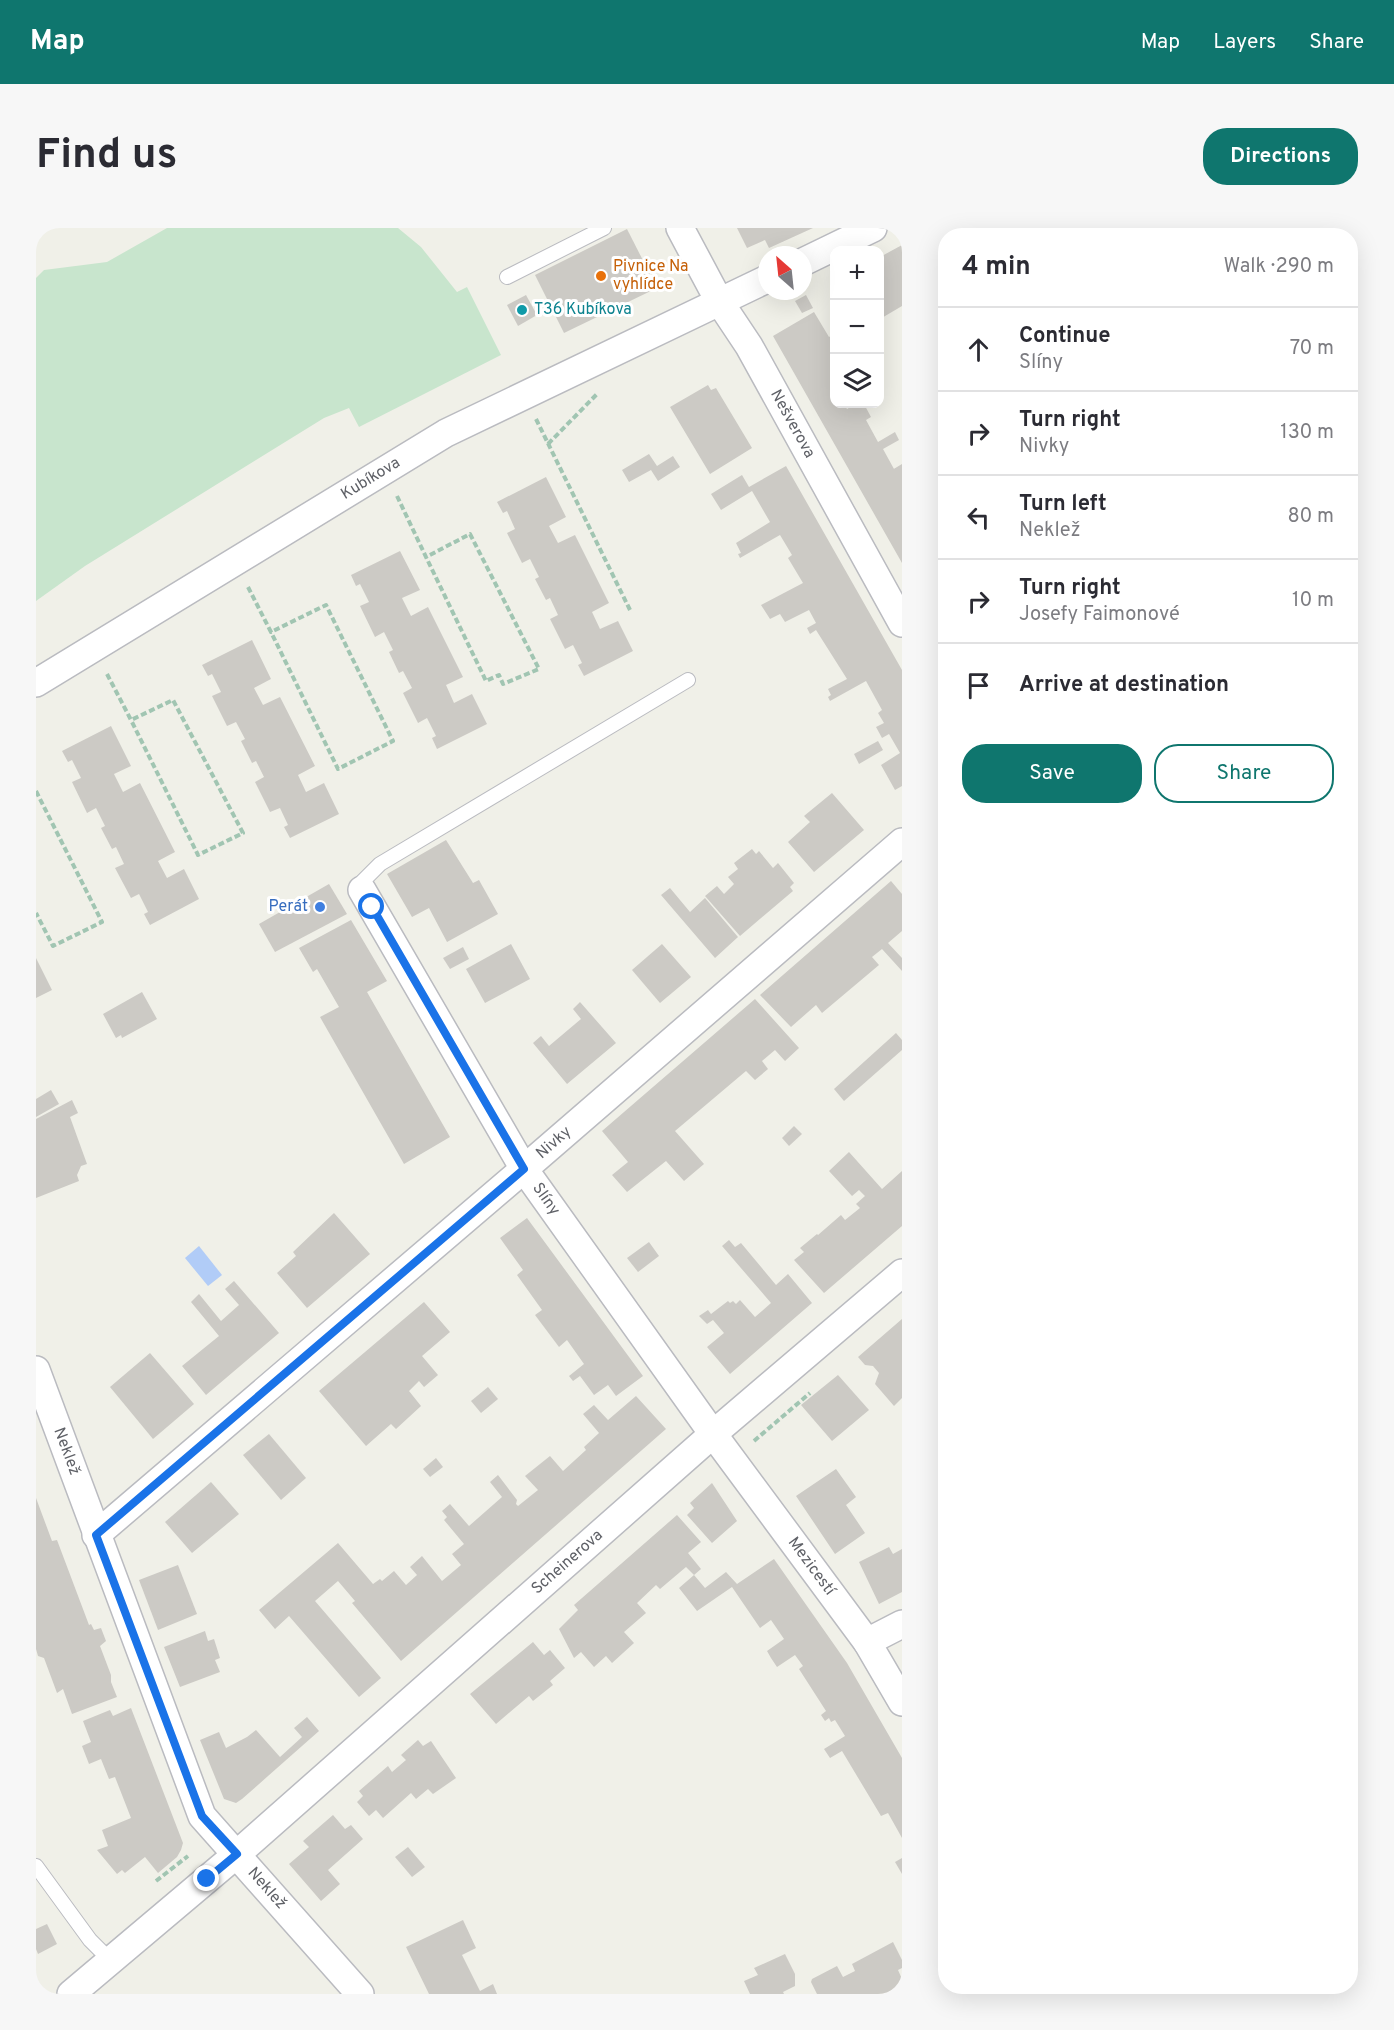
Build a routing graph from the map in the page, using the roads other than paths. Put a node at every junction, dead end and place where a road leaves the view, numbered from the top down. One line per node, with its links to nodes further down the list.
1 (604, 228): 5 (lane)
2 (680, 228): 7 (street, Nešverova)
3 (873, 228): 4 (street)
4 (812, 257)
5 (507, 276)
6 (758, 283): 7 (street, Kubíkova)
7 (719, 301): 8 (street, Nešverova); 10 (street, Kubíkova)
8 (902, 623)
9 (688, 680): 12 (lane)
10 (36, 682)
11 (902, 842): 13 (street, Nivky)
12 (362, 890): 13 (street, Slíny)
13 (524, 1169): 16 (street, Slíny); 17 (street, Nivky)
14 (902, 1273): 16 (street, Scheinerova)
15 (36, 1370): 17 (street, Neklež)
16 (713, 1434): 19 (street, Mezicestí); 21 (street, Scheinerova)
17 (96, 1535): 21 (street, Neklež)
18 (902, 1624): 19 (street)
19 (867, 1642): 20 (street, Mezicestí)
20 (902, 1702)
21 (237, 1854): 23 (street, Scheinerova); 25 (street, Neklež)
22 (36, 1866): 23 (lane)
23 (111, 1960): 24 (street, Scheinerova)
24 (72, 1994)
25 (360, 1994)

